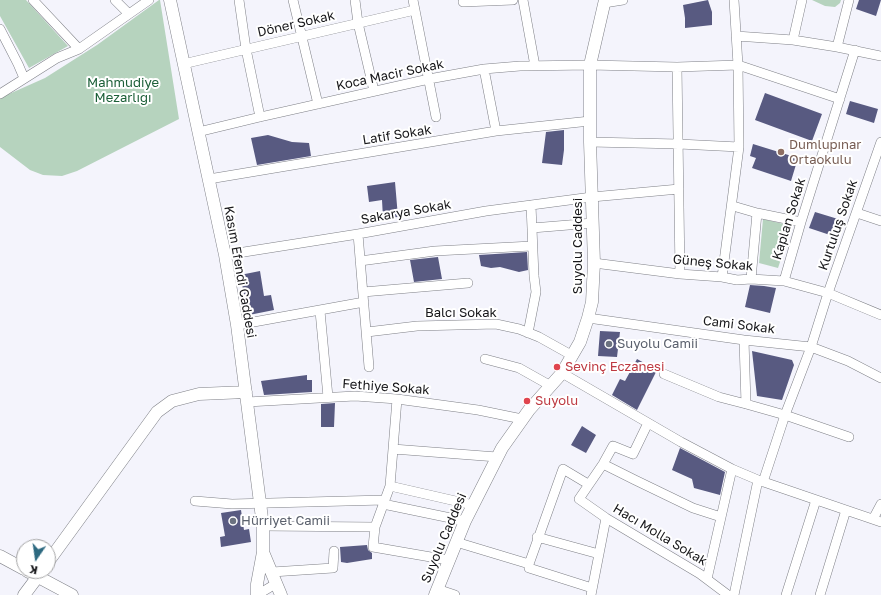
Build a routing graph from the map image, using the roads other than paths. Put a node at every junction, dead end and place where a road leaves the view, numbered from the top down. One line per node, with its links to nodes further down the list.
1 (32, 0): 25 (street)
2 (115, 0): 18 (street)
3 (149, 0): 18 (street)
4 (170, 0): 29 (street, Kasım Efendi Caddesi)
5 (238, 0): 26 (street)
6 (293, 0): 21 (street)
7 (355, 0): 19 (street)
8 (413, 0): 17 (street)
9 (513, 0): 16 (street)
10 (523, 0): 32 (street)
11 (623, 0): 15 (street)
12 (734, 0): 22 (street)
13 (802, 0): 23 (street)
14 (849, 0): 24 (street)
15 (604, 1): 30 (street, Suyolu Caddesi)
16 (463, 2)
17 (415, 10): 19 (street, Döner Sokak); 36 (street)
18 (128, 13): 25 (street)
19 (358, 23): 21 (street, Döner Sokak); 37 (street)
20 (0, 29): 35 (street)
21 (301, 36): 26 (street, Döner Sokak); 40 (street)
22 (736, 36): 23 (street); 31 (street)
23 (793, 40): 24 (street)
24 (837, 47): 27 (street)
25 (79, 49): 35 (street)
26 (246, 50): 29 (street, Döner Sokak); 41 (street)
27 (855, 50): 28 (street); 39 (street, Kaplan Sokak)
28 (881, 56)
29 (183, 64): 45 (street, Kasım Efendi Caddesi)
30 (590, 65): 32 (street, Koca Macir Sokak); 33 (street, Koca Macir Sokak); 43 (street, Suyolu Caddesi)
31 (738, 65): 33 (street, Koca Macir Sokak); 39 (street); 49 (street)
32 (535, 66): 34 (street, Koca Macir Sokak)
33 (677, 67): 48 (street)
34 (484, 69): 36 (street, Koca Macir Sokak); 44 (street)
35 (24, 78): 38 (street)
36 (429, 79): 37 (street, Koca Macir Sokak); 42 (street)
37 (374, 91): 40 (street, Koca Macir Sokak)
38 (0, 94)
39 (840, 99): 58 (street, Kaplan Sokak)
40 (318, 104): 41 (street, Koca Macir Sokak)
41 (260, 117): 45 (street, Koca Macir Sokak)
42 (436, 117)
43 (590, 121): 44 (street, Latif Sokak); 46 (street, Suyolu Caddesi)
44 (496, 131): 50 (street, Latif Sokak)
45 (198, 132): 50 (street, Kasım Efendi Caddesi)
46 (590, 142): 48 (street); 52 (street, Suyolu Caddesi)
47 (881, 142): 56 (street, Kurtuluş Sokak)
48 (679, 144): 49 (street); 51 (street)
49 (739, 147): 54 (street)
50 (209, 179): 63 (street, Kasım Efendi Caddesi)
51 (679, 190): 52 (street, Sakarya Sokak); 66 (street)
52 (592, 197): 53 (street, Sakarya Sokak); 59 (street, Suyolu Caddesi)
53 (531, 205): 60 (street); 61 (street, Sakarya Sokak)
54 (733, 206): 55 (street); 67 (street)
55 (757, 213): 58 (street); 68 (street)
56 (857, 213): 57 (street); 72 (street, Kurtuluş Sokak)
57 (881, 221)
58 (801, 222): 69 (street, Kaplan Sokak)
59 (593, 223): 60 (street); 65 (street, Suyolu Caddesi)
60 (532, 228): 62 (street)
61 (358, 234): 63 (street, Sakarya Sokak); 64 (street)
62 (532, 246): 64 (street); 79 (street)
63 (225, 255): 77 (street, Kasım Efendi Caddesi)
64 (360, 261): 71 (street)
65 (594, 262): 66 (street, Güneş Sokak); 76 (street, Suyolu Caddesi)
66 (680, 274): 67 (street, Güneş Sokak)
67 (722, 277): 68 (street, Güneş Sokak)
68 (751, 279): 69 (street, Güneş Sokak)
69 (784, 281): 72 (street, Güneş Sokak)
70 (468, 283): 71 (street)
71 (363, 292): 73 (street)
72 (828, 293): 75 (street, Güneş Sokak); 81 (street, Kurtuluş Sokak)
73 (364, 302): 74 (street); 78 (street)
74 (320, 311): 77 (street); 90 (street)
75 (881, 315)
76 (588, 318): 80 (street, Cami Sokak); 82 (street, Suyolu Caddesi)
77 (237, 325): 89 (street, Kasım Efendi Caddesi)
78 (367, 332): 79 (street, Balcı Sokak); 84 (street)
79 (528, 333): 82 (street, Balcı Sokak)
80 (744, 340): 81 (street, Cami Sokak); 92 (street)
81 (811, 347): 87 (street, Cami Sokak); 93 (street, Kurtuluş Sokak)
82 (573, 356): 85 (street, Suyolu Caddesi)
83 (485, 359): 88 (street)
84 (370, 367)
85 (562, 373): 88 (street, Suyolu Caddesi); 95 (street)
86 (664, 374): 92 (street)
87 (881, 378)
88 (551, 386): 94 (street, Suyolu Caddesi)
89 (246, 397): 90 (street, Fethiye Sokak); 107 (street, Kasım Efendi Caddesi); 119 (street)
90 (328, 397): 91 (street, Fethiye Sokak)
91 (397, 399): 94 (street, Fethiye Sokak); 97 (street)
92 (746, 404): 93 (street)
93 (785, 415): 96 (street); 101 (street, Kurtuluş Sokak)
94 (522, 419): 98 (street, Suyolu Caddesi)
95 (648, 423): 99 (street); 100 (street)
96 (849, 437)
97 (392, 449): 98 (street); 103 (street)
98 (497, 457): 109 (street, Suyolu Caddesi)
99 (603, 464): 102 (street); 111 (street)
100 (732, 469): 101 (street); 111 (street)
101 (761, 481): 104 (street); 139 (street, Kurtuluş Sokak)
102 (588, 484): 112 (street, Hacı Molla Sokak); 117 (street)
103 (390, 486): 106 (street); 109 (street)
104 (816, 500): 110 (street); 140 (street)
105 (195, 501): 107 (street)
106 (384, 502): 107 (street); 114 (street); 116 (street)
107 (260, 503): 115 (street, Kasım Efendi Caddesi)
108 (881, 504): 113 (street)
109 (473, 505): 114 (street, Suyolu Caddesi)
110 (846, 510): 113 (street); 141 (street)
111 (721, 517): 130 (street)
112 (606, 518): 122 (street); 130 (street, Hacı Molla Sokak)
113 (877, 520)
114 (465, 521): 118 (street, Suyolu Caddesi)
115 (263, 526): 116 (street); 121 (street, Kasım Efendi Caddesi)
116 (375, 527): 124 (street)
117 (537, 537): 122 (street); 125 (street)
118 (456, 542): 124 (street, Suyolu Caddesi); 125 (street)
119 (56, 551)
120 (334, 551): 127 (street)
121 (263, 552): 127 (street, Kasım Efendi Caddesi); 136 (street, Kasım Efendi Caddesi)
122 (599, 554): 133 (street)
123 (0, 556): 126 (street)
124 (448, 560): 132 (street, Suyolu Caddesi)
125 (528, 564): 133 (street)
126 (16, 565)
127 (272, 572): 131 (street, Kasım Efendi Caddesi)
128 (33, 579): 134 (street)
129 (46, 579): 135 (street)
130 (707, 579): 138 (street, Hacı Molla Sokak)
131 (279, 589): 136 (street)
132 (436, 592): 137 (street)
133 (591, 592)
134 (24, 595)
135 (72, 595)
136 (257, 595)
137 (455, 595)
138 (728, 595)
139 (734, 595)
140 (786, 595)
141 (820, 595)

